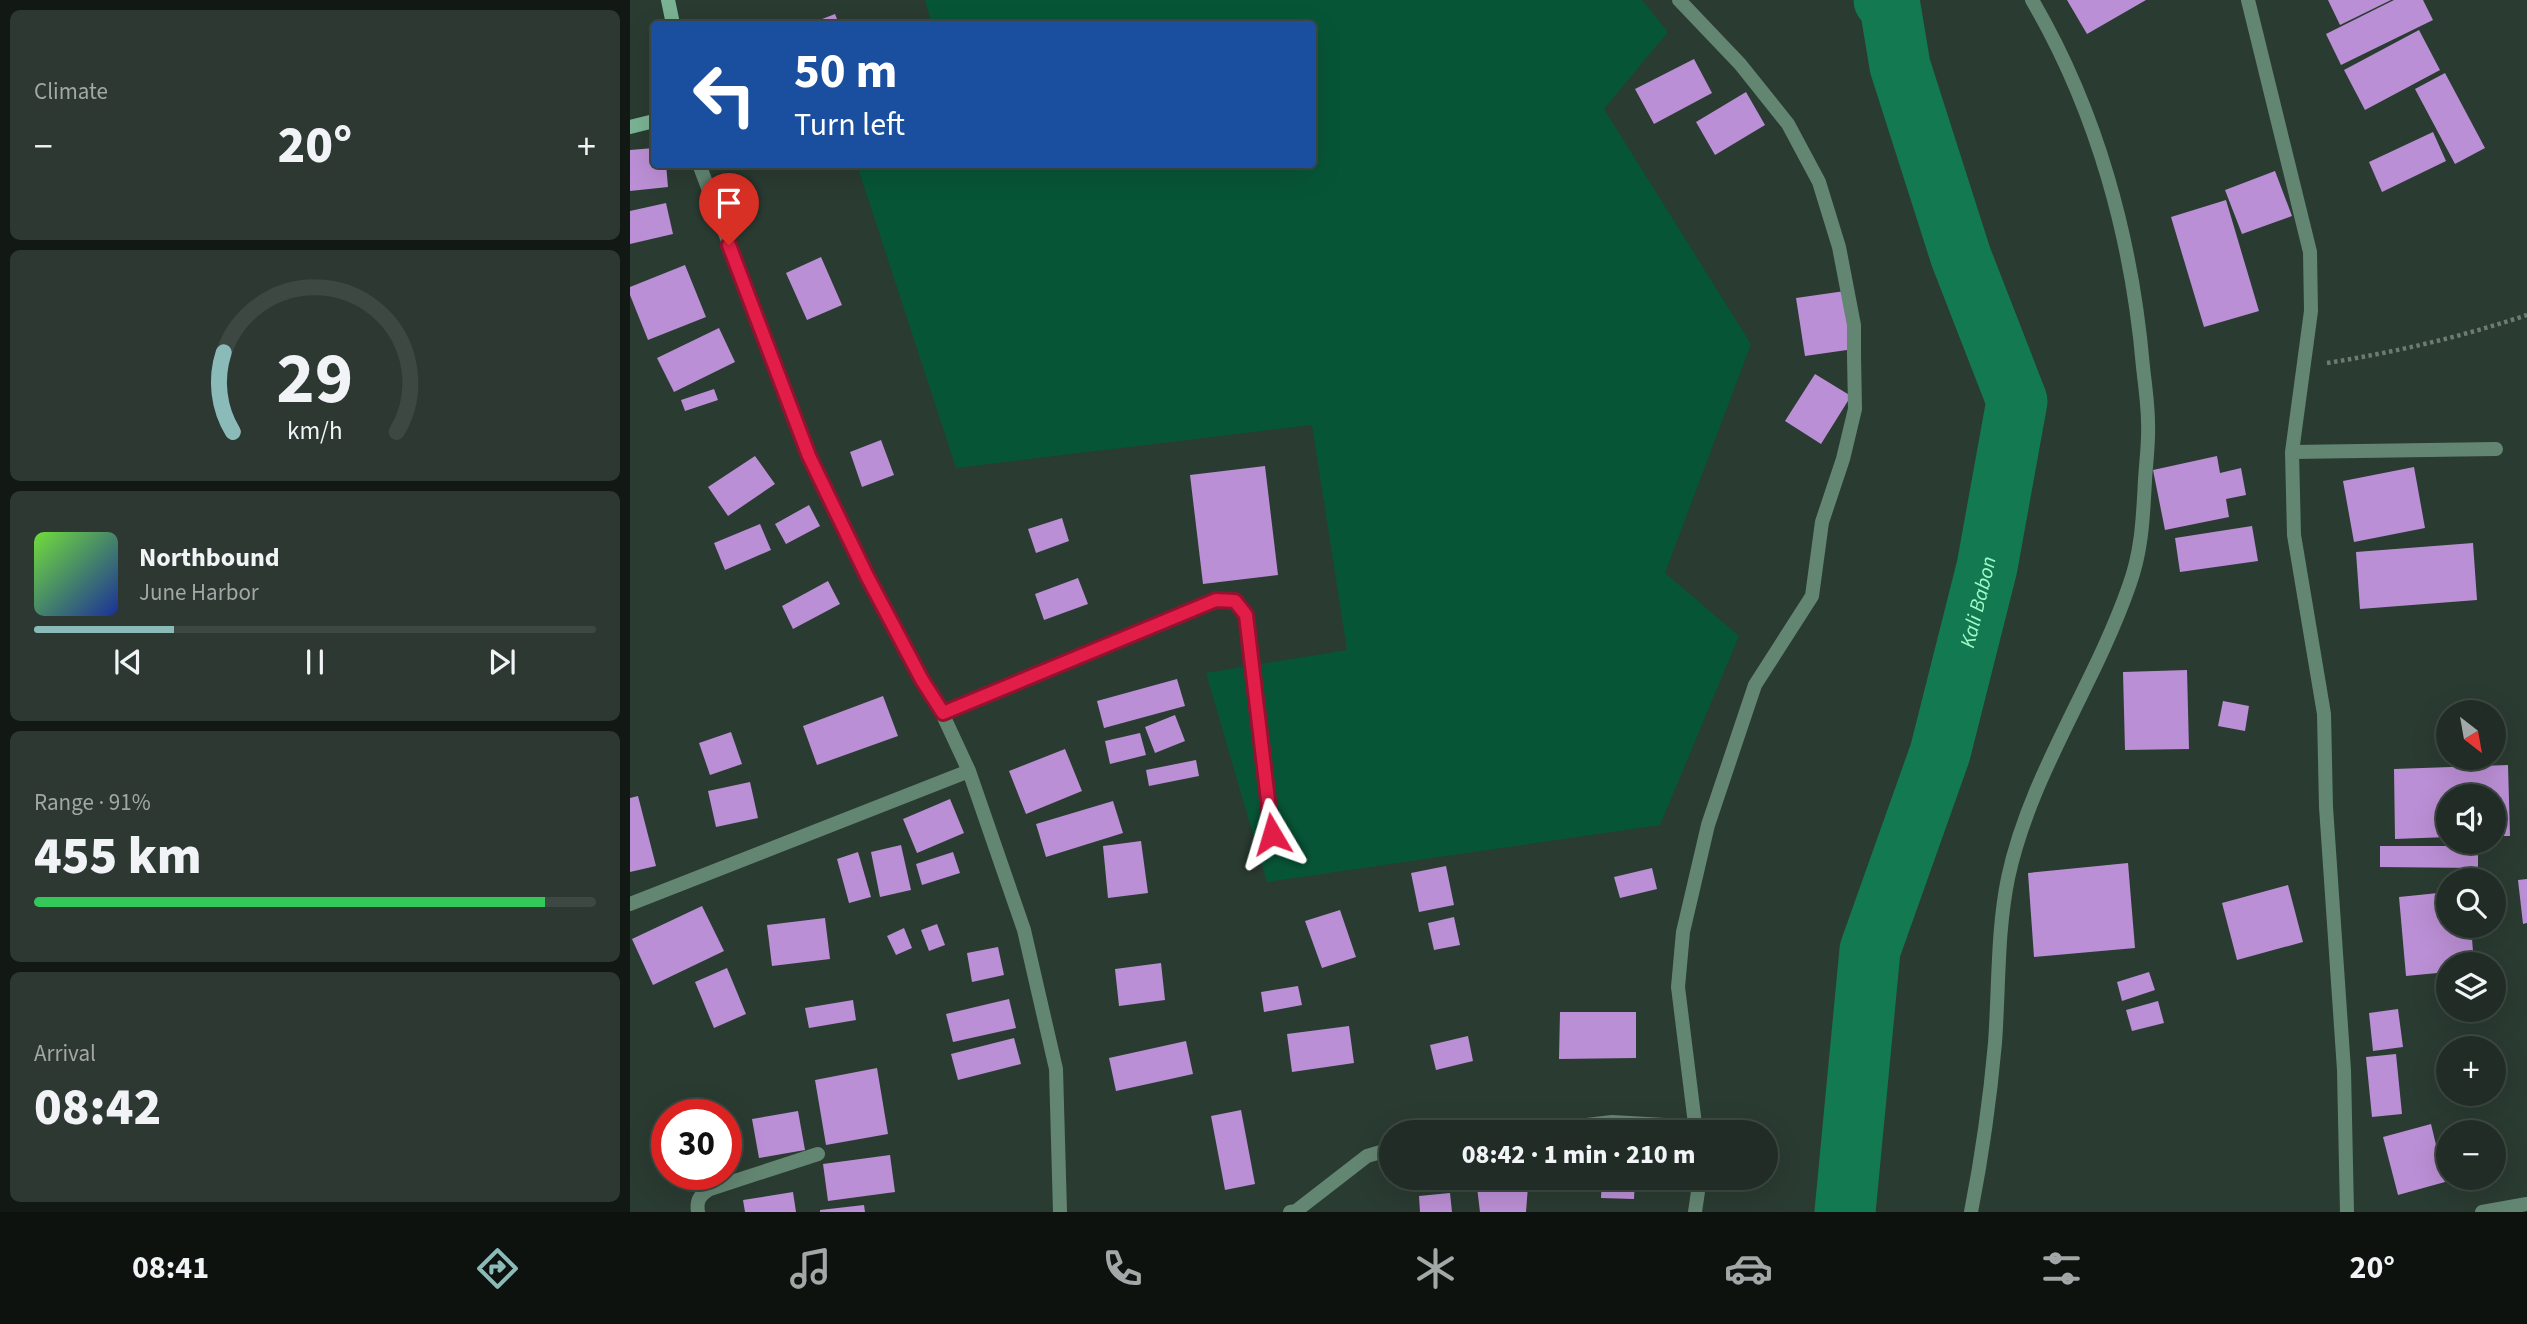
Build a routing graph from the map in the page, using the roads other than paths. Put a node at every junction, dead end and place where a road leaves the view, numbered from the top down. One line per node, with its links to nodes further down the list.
1 (668, 0): 5 (street)
2 (1679, 0): 15 (street)
3 (2032, 0): 24 (street)
4 (2248, 0): 10 (street)
5 (672, 21)
6 (651, 122): 7 (street)
7 (630, 127)
8 (701, 168): 11 (street)
9 (2496, 449): 10 (street)
10 (2292, 452): 25 (street)
11 (943, 713): 12 (street); 13 (street)
12 (969, 771): 14 (street); 21 (street)
13 (1272, 834)
14 (630, 904)
15 (1695, 1120)
16 (1379, 1152): 22 (street)
17 (818, 1154): 20 (street)
18 (1698, 1190): 23 (street)
19 (2527, 1203): 26 (street)
20 (698, 1212)
21 (1060, 1212)
22 (1290, 1212)
23 (1695, 1212)
24 (1971, 1212)
25 (2347, 1212)
26 (2482, 1212)

